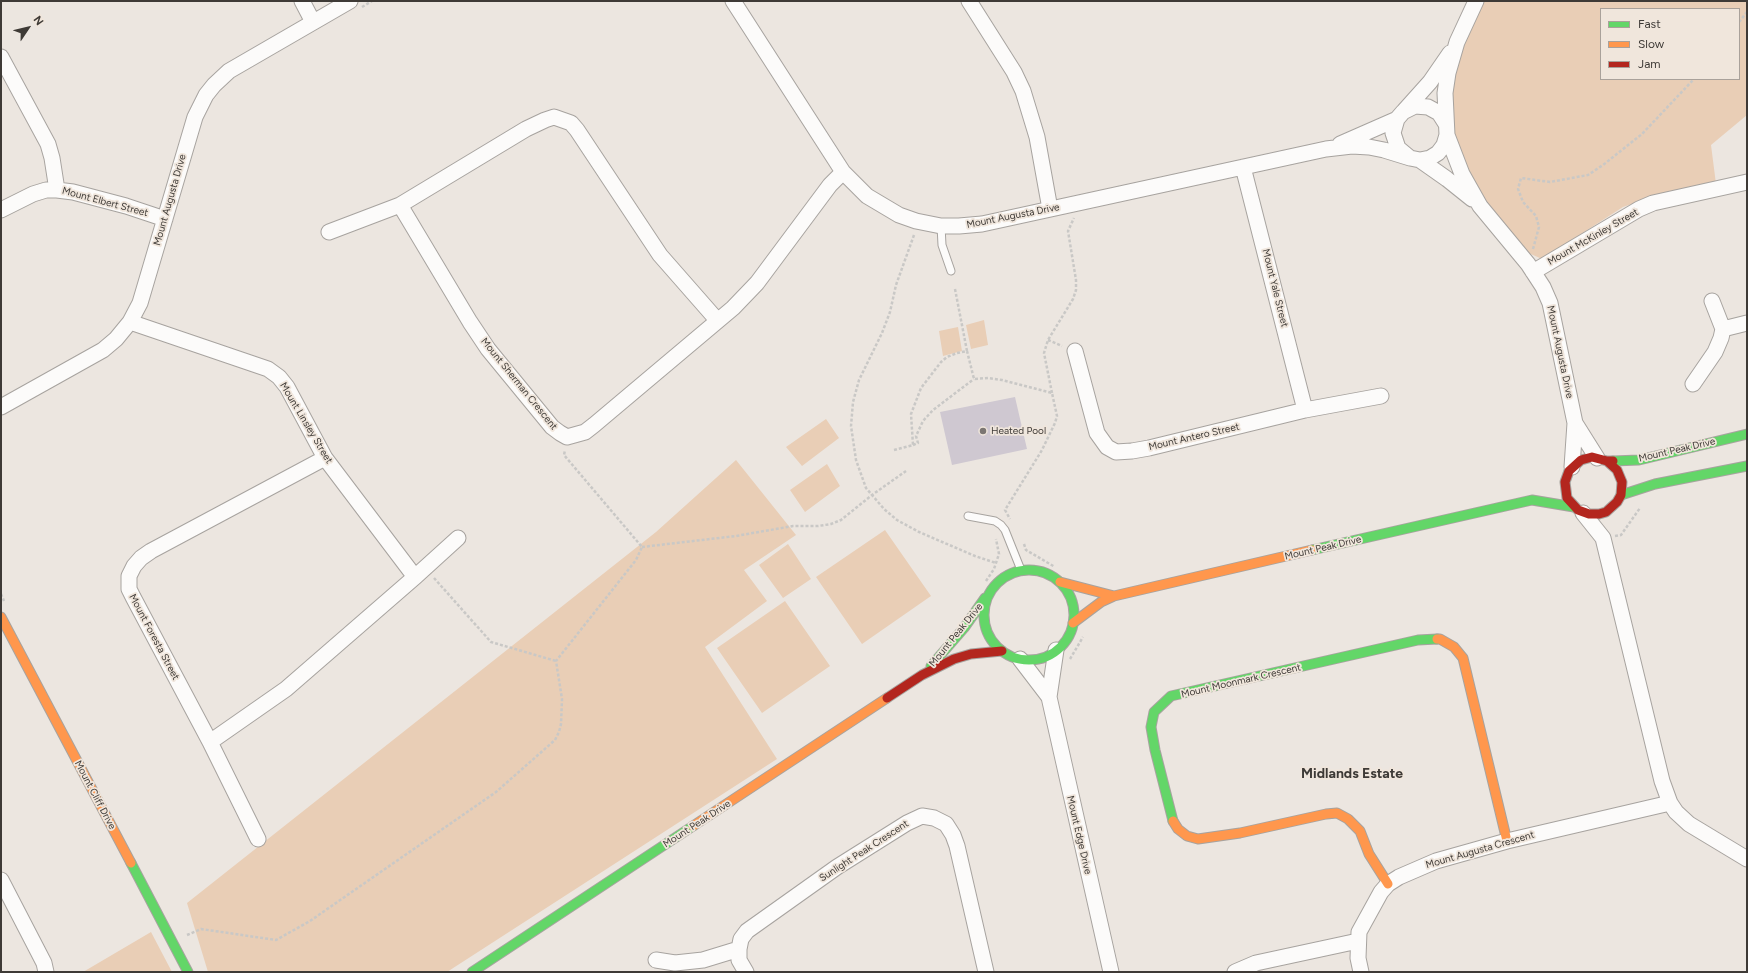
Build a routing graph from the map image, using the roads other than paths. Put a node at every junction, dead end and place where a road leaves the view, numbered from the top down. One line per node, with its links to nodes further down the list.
1 (302, 1): 6 (street)
2 (350, 1): 6 (street, Mount Augusta Drive)
3 (733, 1): 14 (street, Mount Augusta Drive)
4 (969, 1): 19 (street)
5 (1476, 1): 7 (street)
6 (314, 22): 21 (street, Mount Augusta Drive)
7 (1457, 42): 9 (street); 10 (street)
8 (1, 57): 16 (street)
9 (1400, 115): 10 (street); 11 (street, Mount Augusta Drive); 12 (street)
10 (1446, 130): 12 (street); 18 (street, Mount Augusta Drive)
11 (1326, 149): 12 (street, Mount Augusta Drive); 13 (street, Mount Augusta Drive)
12 (1415, 159): 18 (street, Mount Augusta Drive)
13 (1243, 167): 19 (street, Mount Augusta Drive); 35 (street, Mount Yale Street)
14 (843, 172): 22 (street, Mount Augusta Drive); 27 (street, Mount Sherman Crescent)
15 (1747, 182): 24 (street, Mount McKinley Street)
16 (57, 190): 20 (street, Mount Elbert Street); 21 (street, Mount Elbert Street)
17 (400, 205): 23 (street); 27 (street); 27 (street, Mount Sherman Crescent)
18 (1480, 206): 24 (street, Mount Augusta Drive)
19 (1050, 209): 22 (street, Mount Augusta Drive)
20 (1, 210)
21 (164, 219): 28 (street, Mount Augusta Drive)
22 (940, 226): 25 (lane)
23 (329, 232)
24 (1530, 268): 36 (street, Mount Augusta Drive)
25 (951, 271)
26 (1712, 301): 30 (street)
27 (717, 320)
28 (130, 322): 34 (street, Mount Augusta Drive); 38 (street, Mount Linsley Street)
29 (1747, 323): 30 (street)
30 (1722, 329): 32 (street)
31 (1075, 351): 35 (street, Mount Antero Street)
32 (1693, 384)
33 (1381, 396): 35 (street, Mount Antero Street)
34 (1, 407)
35 (1305, 410)
36 (1575, 423): 39 (street, Mount Augusta Drive); 41 (street, Mount Augusta Drive)
37 (1747, 434): 39 (street, Mount Peak Drive)
38 (325, 458): 51 (street, Mount Linsley Street); 62 (street, Mount Foresta Street)
39 (1602, 459): 41 (street, Mount Peak Drive); 45 (street)
40 (1747, 466): 45 (street, Mount Peak Drive)
41 (1569, 472): 42 (street, Mount Peak Drive); 46 (street)
42 (1555, 484)
43 (1544, 492): 44 (street, Mount Peak Drive)
44 (1532, 500): 46 (street, Mount Peak Drive); 54 (street, Mount Peak Drive)
45 (1617, 502): 46 (street, Mount Peak Drive); 49 (street)
46 (1579, 510): 49 (street)
47 (968, 516): 50 (lane)
48 (458, 538): 51 (street)
49 (1603, 538): 63 (street)
50 (1021, 570): 52 (street, Mount Peak Drive); 53 (street, Mount Peak Drive)
51 (420, 572): 62 (street)
52 (1060, 582): 54 (street, Mount Peak Drive); 56 (street, Mount Peak Drive)
53 (988, 594): 58 (street, Mount Peak Drive); 60 (street, Mount Peak Drive)
54 (1114, 596): 56 (street, Mount Peak Drive)
55 (1, 617): 73 (street, Mount Cliff Drive)
56 (1073, 623): 57 (street, Mount Peak Drive)
57 (1056, 650): 59 (street, Mount Peak Drive); 61 (street, Mount Edge Drive)
58 (1002, 651): 59 (street, Mount Peak Drive); 60 (street, Mount Peak Drive)
59 (1020, 659): 61 (street, Mount Edge Drive)
60 (922, 675): 74 (street, Mount Peak Drive)
61 (1048, 697): 77 (street, Mount Edge Drive)
62 (210, 742): 64 (street, Mount Foresta Street)
63 (1670, 803): 65 (street, Mount Augusta Crescent); 66 (street)
64 (258, 840)
65 (1507, 841): 68 (street, Mount Augusta Crescent); 68 (street, Mount Moonmark Crescent)
66 (1744, 852)
67 (1, 880): 72 (street)
68 (1388, 884): 69 (street, Mount Augusta Crescent)
69 (1358, 941): 78 (street); 79 (street, Mount Augusta Crescent)
70 (739, 949): 71 (street); 75 (street); 76 (street, Sunlight Peak Crescent)
71 (656, 960)
72 (46, 972)
73 (188, 972)
74 (472, 972)
75 (746, 972)
76 (986, 972)
77 (1110, 972)
78 (1235, 972)
79 (1361, 972)

